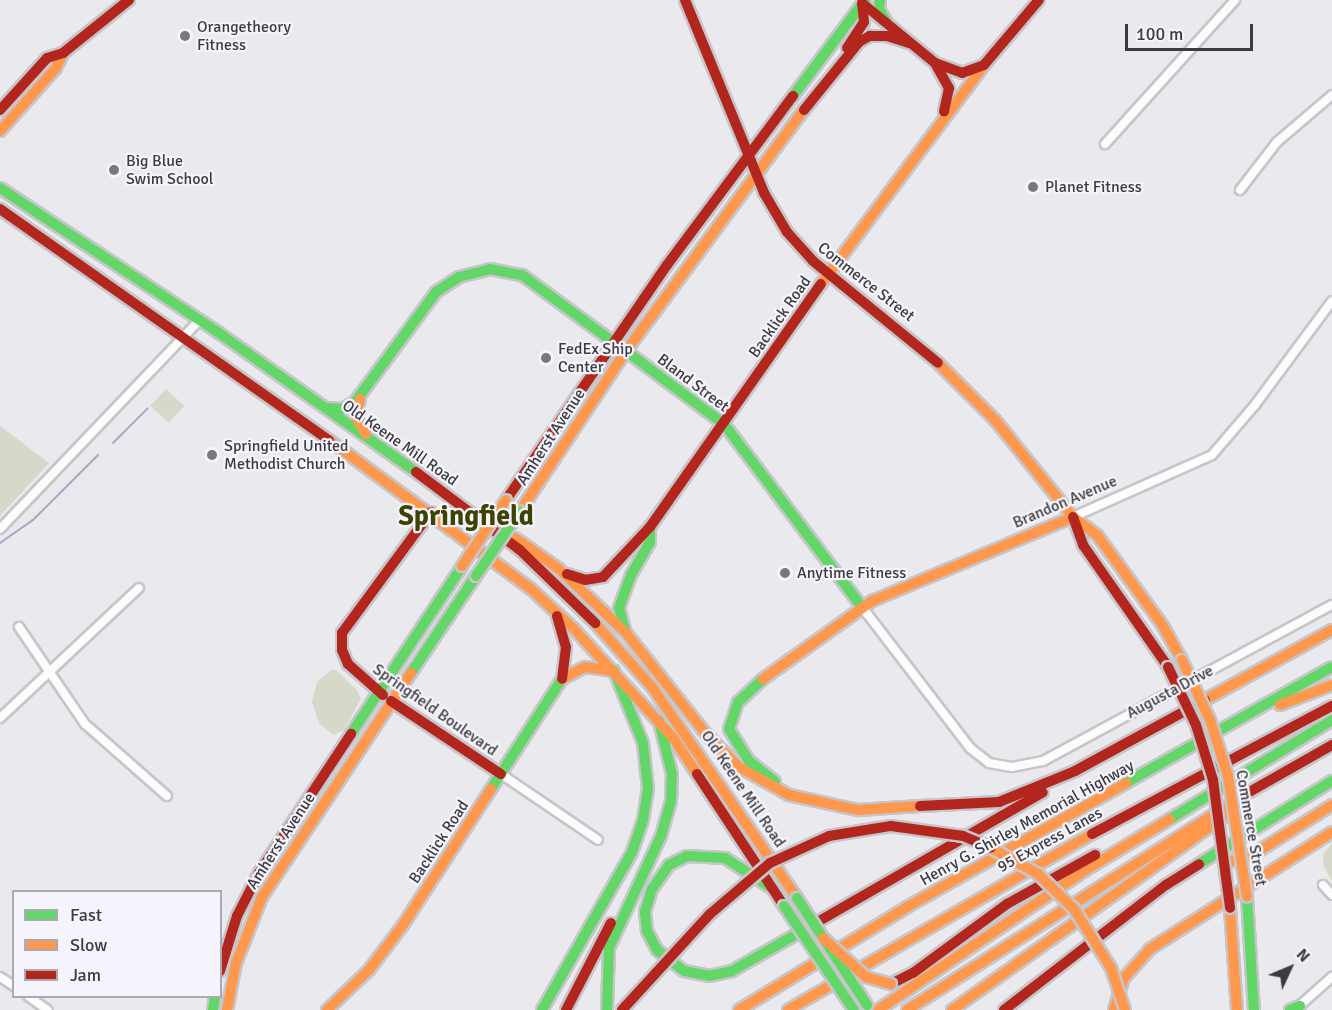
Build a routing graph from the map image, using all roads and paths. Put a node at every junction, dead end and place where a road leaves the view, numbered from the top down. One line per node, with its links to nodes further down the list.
1 (129, 0): 9 (main road)
2 (685, 0): 18 (main road, Commerce Street)
3 (880, 0): 7 (main road)
4 (1039, 0): 11 (main road, Backlick Road)
5 (1235, 0): 17 (street)
6 (861, 1): 7 (main road); 12 (main road); 18 (main road, Amherst Avenue)
7 (889, 25): 8 (main road)
8 (909, 43): 10 (main road); 12 (main road, Amherst Avenue)
9 (63, 53): 14 (main road); 16 (main road)
10 (935, 63): 11 (main road); 15 (main road, Backlick Road)
11 (984, 65): 15 (main road, Backlick Road)
12 (835, 68): 19 (main road, Amherst Avenue)
13 (1332, 95): 21 (street)
14 (0, 110)
15 (937, 126): 23 (main road, Backlick Road)
16 (0, 130)
17 (1105, 144)
18 (750, 153): 19 (main road, Commerce Street); 27 (main road, Amherst Avenue)
19 (758, 175): 23 (main road, Commerce Street); 28 (main road, Amherst Avenue)
20 (0, 188): 25 (main road, Old Keene Mill Road)
21 (1240, 190)
22 (0, 208): 26 (main road, Old Keene Mill Road)
23 (828, 274): 31 (main road, Backlick Road); 35 (main road, Commerce Street)
24 (1332, 301): 35 (street, Brandon Avenue)
25 (200, 320): 26 (street); 30 (main road, Old Keene Mill Road)
26 (186, 337): 34 (main road, Old Keene Mill Road); 37 (street)
27 (613, 343): 28 (main road, Bland Street); 29 (main road, Bland Street); 51 (main road, Amherst Avenue, bridge)
28 (626, 351): 31 (main road, Bland Street); 52 (main road, Amherst Avenue, bridge)
29 (361, 396): 30 (main road); 32 (main road)
30 (323, 407): 32 (main road, Old Keene Mill Road)
31 (724, 424): 36 (main road, Backlick Road); 41 (main road, Bland Street)
32 (370, 440): 33 (main road, Old Keene Mill Road)
33 (469, 509): 38 (main road); 76 (main road, Old Keene Mill Road, bridge)
34 (431, 512): 42 (main road, Old Keene Mill Road); 51 (main road, Springfield Boulevard)
35 (1073, 517): 41 (main road, Brandon Avenue); 70 (main road, Commerce Street, bridge); 72 (main road, Commerce Street, bridge)
36 (650, 527): 38 (main road, Backlick Road); 45 (main road, Backlick Road)
37 (0, 529)
38 (560, 569): 45 (main road)
39 (139, 588): 47 (street)
40 (1332, 604): 60 (street, Augusta Drive)
41 (862, 607): 60 (street, Bland Street); 64 (main road, Brandon Avenue)
42 (555, 611): 48 (main road, Old Keene Mill Road); 49 (main road)
43 (19, 627): 47 (street)
44 (1332, 630): 61 (main road)
45 (627, 634): 64 (main road)
46 (1332, 667): 55 (main road, Henry G. Shirley Memorial Highway)
47 (46, 671): 54 (street); 65 (street)
48 (614, 671): 49 (main road); 57 (main road, Old Keene Mill Road); 78 (main road)
49 (562, 679): 62 (main road, Backlick Road)
50 (1332, 684): 55 (main road)
51 (378, 692): 52 (main road, Springfield Boulevard); 77 (main road, Amherst Avenue)
52 (391, 701): 62 (main road, Springfield Boulevard); 86 (main road, Amherst Avenue)
53 (1332, 706): 94 (main road, 95 Express Lanes)
54 (0, 718)
55 (1242, 720): 93 (main road, Henry G. Shirley Memorial Highway)
56 (1332, 720): 67 (main road)
57 (659, 721): 71 (main road); 74 (main road, Old Keene Mill Road)
58 (1332, 744): 59 (main road)
59 (1306, 759): 97 (main road); 98 (main road)
60 (1004, 766)
61 (1075, 771): 64 (main road); 74 (main road)
62 (501, 774): 69 (street, Springfield Boulevard); 87 (main road, Backlick Road)
63 (1332, 781): 81 (main road)
64 (789, 795)
65 (168, 796)
66 (1332, 806): 70 (main road)
67 (1177, 813): 76 (main road, bridge); 96 (main road)
68 (1332, 832): 101 (main road)
69 (598, 840)
70 (1243, 859): 72 (main road, bridge); 80 (main road, Commerce Street, bridge)
71 (648, 863): 90 (main road); 91 (main road)
72 (1226, 863): 103 (main road, Commerce Street, bridge)
73 (1323, 885): 75 (street)
74 (773, 889): 95 (main road, Old Keene Mill Road, bridge)
75 (1332, 895)
76 (823, 938): 83 (main road, bridge)
77 (222, 964)
78 (561, 972): 88 (main road); 89 (main road)
79 (1332, 977): 84 (street)
80 (1251, 984): 104 (main road, Commerce Street); 105 (main road)
81 (1027, 991): 99 (main road); 100 (main road)
82 (31, 998): 85 (street)
83 (869, 1007)
84 (1295, 1009)
85 (47, 1010)
86 (227, 1010)
87 (327, 1010)
88 (534, 1010)
89 (542, 1010)
90 (566, 1010)
91 (607, 1010)
92 (622, 1010): 102 (main road, bridge)
93 (739, 1010)
94 (788, 1010)
95 (854, 1010)
96 (878, 1010)
97 (908, 1010)
98 (952, 1010)
99 (1004, 1010)
100 (1011, 1010)
101 (1114, 1010)
102 (1125, 1010)
103 (1236, 1010)
104 (1254, 1010)
105 (1263, 1010)

